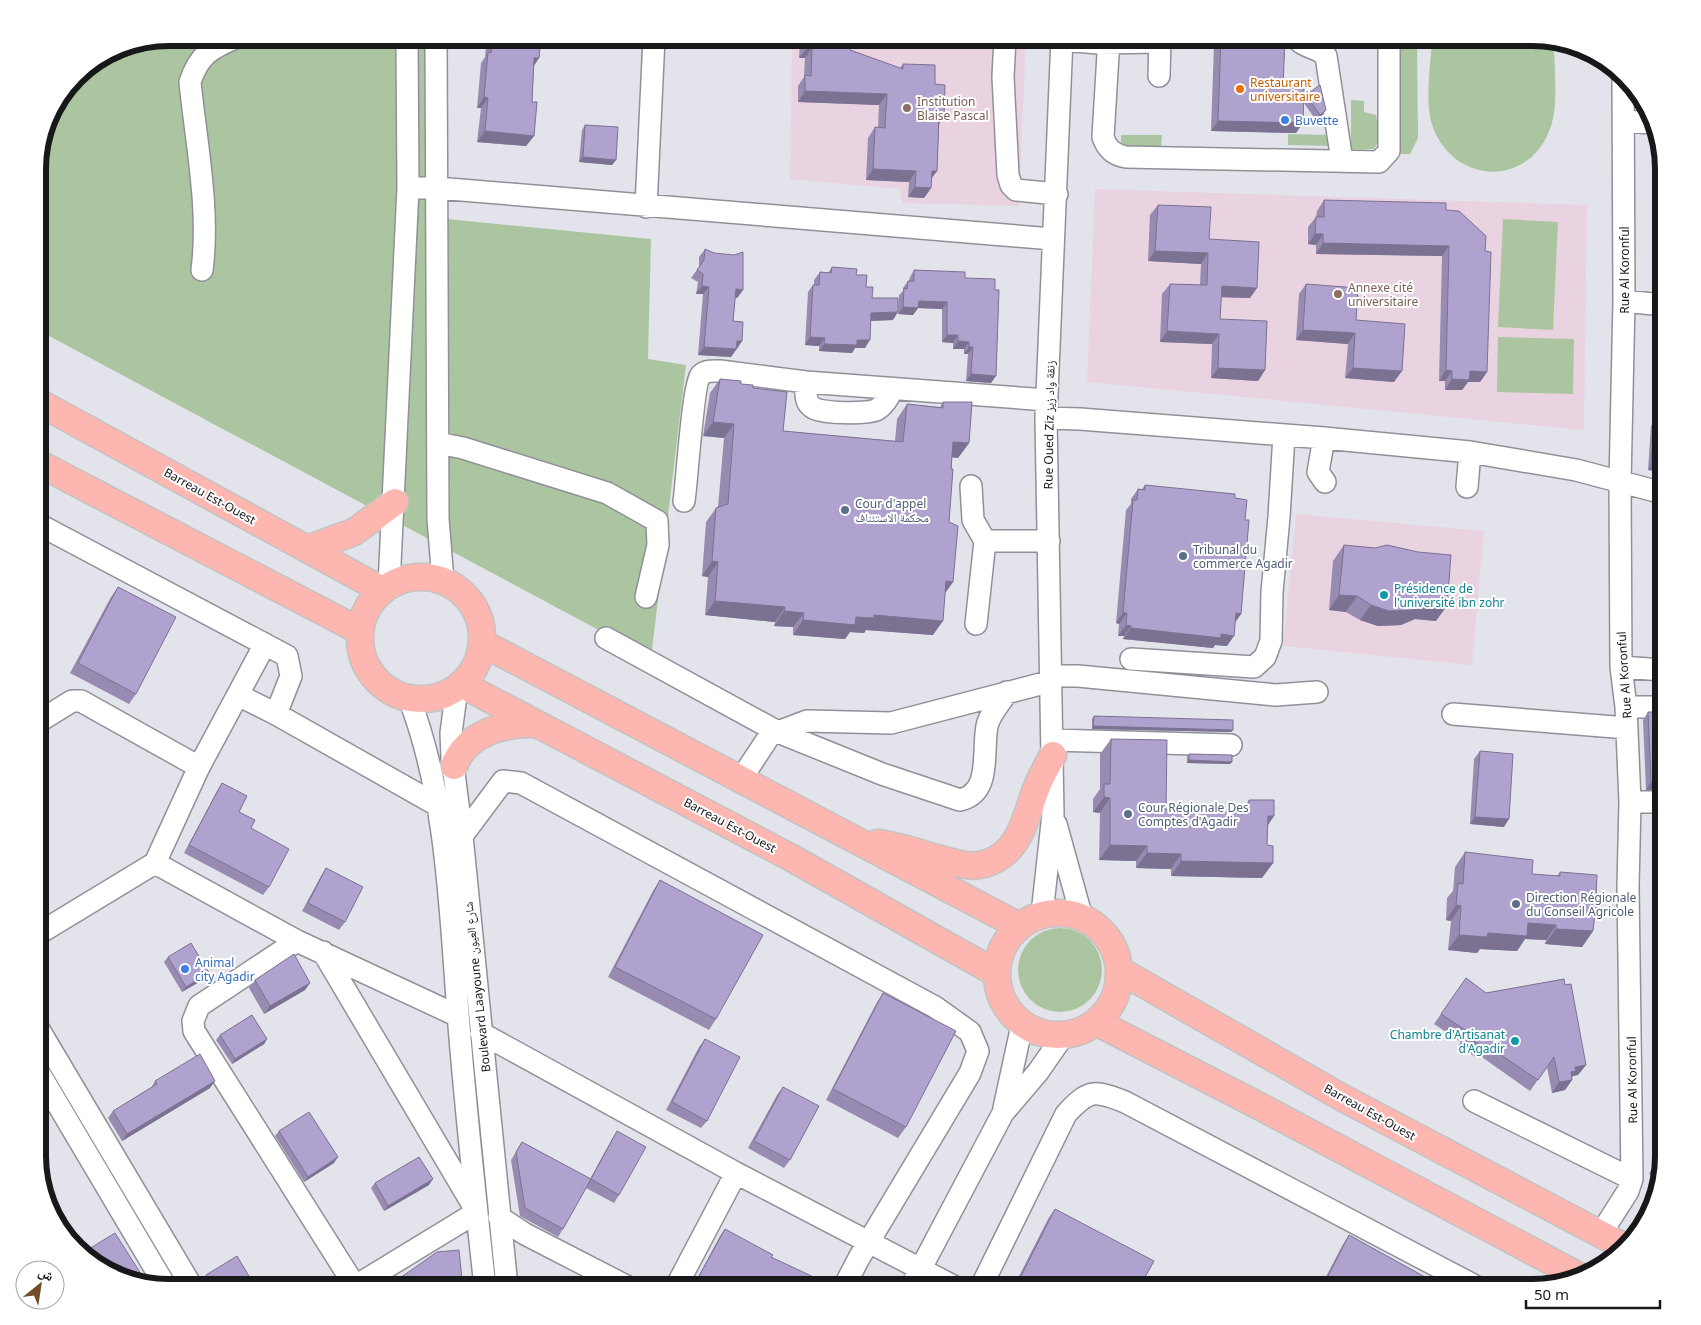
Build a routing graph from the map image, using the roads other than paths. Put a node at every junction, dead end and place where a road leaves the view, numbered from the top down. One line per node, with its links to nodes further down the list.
1 (1005, 46): 18 (street)
2 (1062, 46): 18 (street, Rue Oued Ziz زنقة واد زيز)
3 (1109, 46): 15 (street)
4 (1160, 46): 11 (street)
5 (1305, 46): 15 (street)
6 (1388, 46): 15 (street)
7 (219, 47): 21 (street)
8 (407, 47): 16 (street)
9 (436, 47): 17 (street)
10 (654, 47): 19 (street)
11 (1159, 76)
12 (1623, 87): 13 (street, Rue Al Koronful)
13 (1623, 120): 14 (street); 22 (street, Rue Al Koronful)
14 (1645, 122)
15 (1342, 161)
16 (408, 188): 17 (street); 37 (street)
17 (437, 188): 19 (street); 28 (street)
18 (1057, 194): 20 (street, Rue Oued Ziz زنقة واد زيز)
19 (646, 207): 20 (street)
20 (1053, 239): 25 (street, Rue Oued Ziz زنقة واد زيز)
21 (202, 270)
22 (1624, 301): 23 (street); 32 (street, Rue Al Koronful)
23 (1655, 304)
24 (47, 407): 41 (main road, Barreau Est-Ouest)
25 (1047, 409): 26 (street); 36 (street); 40 (street, Rue Oued Ziz زنقة واد زيز)
26 (1284, 435): 27 (street); 50 (street)
27 (1324, 438): 29 (street); 31 (street)
28 (438, 443): 42 (street); 44 (street)
29 (1470, 452): 32 (street); 34 (street)
30 (47, 468): 46 (main road)
31 (1325, 482)
32 (1620, 483): 35 (street); 51 (street, Rue Al Koronful)
33 (971, 486): 39 (street)
34 (1467, 487)
35 (1655, 491)
36 (684, 501)
37 (394, 502): 41 (main road); 43 (street)
38 (47, 529): 49 (street)
39 (985, 541): 40 (street); 45 (street)
40 (1049, 541): 53 (street, Rue Oued Ziz زنقة واد زيز)
41 (307, 549): 43 (main road, Barreau Est-Ouest)
42 (443, 581): 43 (main road); 48 (main road)
43 (386, 587): 46 (main road)
44 (646, 597)
45 (976, 624)
46 (360, 631): 58 (main road)
47 (606, 638): 65 (street)
48 (482, 643): 54 (main road); 70 (main road)
49 (265, 644): 57 (street); 60 (street)
50 (1131, 660)
51 (1621, 667): 52 (street); 63 (street, Rue Al Koronful)
52 (1655, 669)
53 (1052, 679): 55 (street); 56 (street); 67 (street, Rue Oued Ziz زنقة واد زيز)
54 (459, 686): 58 (main road); 64 (main road, Barreau Est-Ouest); 68 (street, Boulevard Laayoune شارع العيون)
55 (1007, 692): 65 (street); 65 (street)
56 (1317, 692)
57 (238, 695): 60 (street); 69 (street)
58 (409, 698): 73 (street, Boulevard Laayoune شارع العيون)
59 (1655, 709): 63 (street)
60 (276, 714): 73 (street)
61 (1453, 714): 63 (street)
62 (47, 717): 69 (street)
63 (1626, 717): 71 (street, Rue Al Koronful)
64 (536, 724): 68 (main road); 84 (main road, Barreau Est-Ouest)
65 (778, 732): 70 (street)
66 (1231, 745): 67 (street)
67 (1053, 747): 74 (street, Rue Oued Ziz زنقة واد زيز); 76 (main road)
68 (454, 766): 75 (street, Boulevard Laayoune شارع العيون)
69 (200, 767): 77 (street)
70 (741, 779): 76 (main road)
71 (1630, 802): 72 (street); 95 (street, Rue Al Koronful)
72 (1655, 802)
73 (437, 805): 85 (street, Boulevard Laayoune شارع العيون)
74 (1053, 814): 78 (street, Rue Oued Ziz زنقة واد زيز); 79 (street, Rue Oued Ziz زنقة واد زيز)
75 (462, 836): 88 (street, Boulevard Laayoune شارع العيون); 99 (street)
76 (854, 840): 79 (main road)
77 (155, 863): 80 (street); 81 (street)
78 (1082, 918): 79 (main road); 83 (main road)
79 (1030, 920): 84 (main road)
80 (47, 929)
81 (297, 941): 82 (street); 105 (street)
82 (323, 952): 85 (street); 96 (street)
83 (1119, 970): 86 (main road); 98 (main road, Barreau Est-Ouest)
84 (996, 973): 87 (main road)
85 (458, 1016): 96 (street, Boulevard Laayoune شارع العيون)
86 (1096, 1022): 89 (main road); 102 (main road)
87 (1022, 1025): 89 (main road); 93 (street)
88 (481, 1033): 94 (street); 97 (street, Boulevard Laayoune شارع العيون)
89 (1063, 1036): 93 (street)
90 (47, 1043): 104 (street)
91 (47, 1086): 103 (street)
92 (1474, 1100): 95 (street)
93 (1003, 1113): 101 (street)
94 (736, 1173): 99 (street); 110 (street)
95 (1632, 1179): 98 (street, Rue Al Koronful)
96 (477, 1212): 106 (street); 107 (street, Boulevard Laayoune شارع العيون)
97 (499, 1217): 108 (street, Boulevard Laayoune شارع العيون); 109 (street)
98 (1600, 1235): 100 (main road, Barreau Est-Ouest)
99 (869, 1242): 101 (street); 111 (street)
100 (1618, 1244)
101 (921, 1268): 112 (street); 113 (street)
102 (1572, 1272)
103 (161, 1278)
104 (187, 1279)
105 (349, 1279)
106 (367, 1279)
107 (484, 1279)
108 (506, 1279)
109 (611, 1279)
110 (681, 1279)
111 (849, 1279)
112 (916, 1279)
113 (940, 1279)
114 (985, 1279): 115 (street)
115 (1460, 1279)

